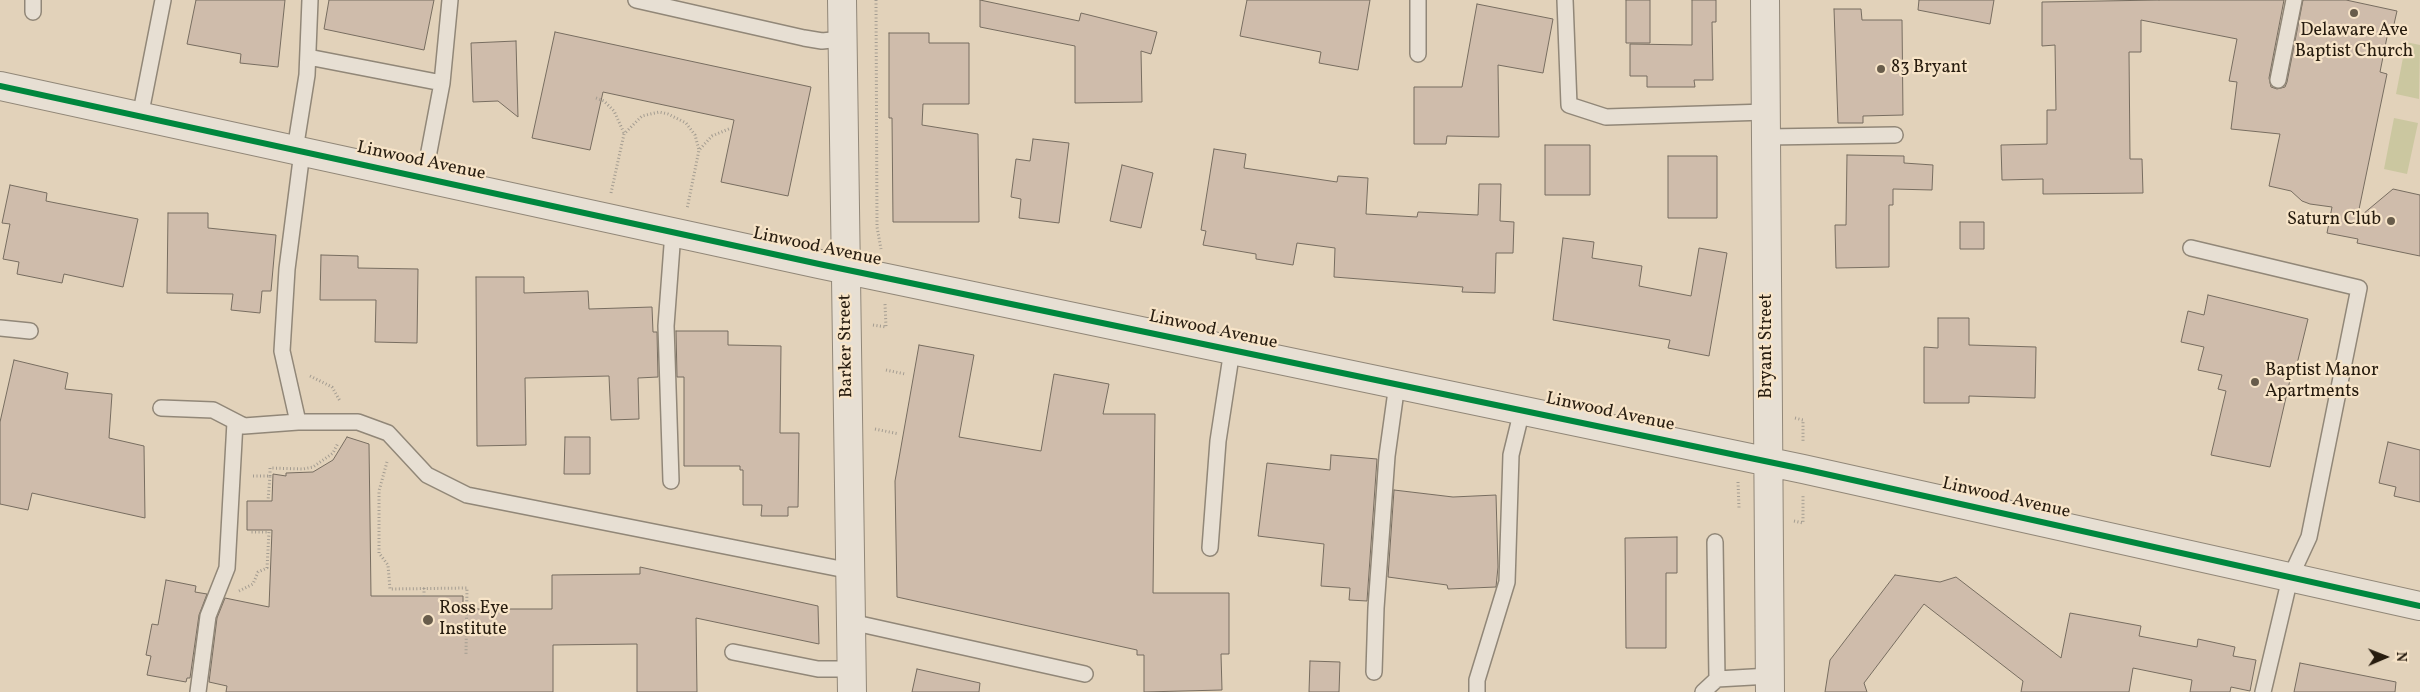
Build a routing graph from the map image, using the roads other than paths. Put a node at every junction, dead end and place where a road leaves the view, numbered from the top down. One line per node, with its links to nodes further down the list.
1 (162, 0): 16 (lane)
2 (310, 0): 12 (lane)
3 (450, 0): 14 (lane)
4 (636, 0): 10 (lane)
5 (842, 0): 10 (street, Barker Street)
6 (1418, 0): 11 (lane)
7 (1565, 0): 17 (lane)
8 (1765, 0): 17 (street, Bryant Street)
9 (2294, 0): 13 (lane)
10 (842, 39): 23 (street, Barker Street)
11 (1418, 54)
12 (308, 57): 14 (lane); 19 (lane)
13 (2278, 80)
14 (442, 83): 20 (lane)
15 (0, 86): 16 (street, Linwood Avenue)
16 (140, 117): 19 (street, Linwood Avenue)
17 (1766, 125): 18 (lane); 32 (street, Bryant Street)
18 (1895, 135)
19 (298, 151): 20 (street, Linwood Avenue); 31 (lane)
20 (424, 178): 21 (street, Linwood Avenue)
21 (680, 222): 23 (street, Linwood Avenue); 33 (lane)
22 (2191, 248): 37 (lane)
23 (846, 270): 26 (street, Linwood Avenue); 36 (street, Barker Street)
24 (0, 328): 25 (lane)
25 (30, 331)
26 (1232, 350): 27 (street, Linwood Avenue); 35 (lane)
27 (1397, 384): 29 (street, Linwood Avenue); 41 (lane)
28 (161, 408): 30 (lane)
29 (1522, 410): 32 (street, Linwood Avenue); 47 (lane)
30 (235, 422): 31 (lane); 46 (lane)
31 (298, 422): 36 (lane)
32 (1768, 462): 37 (street, Linwood Avenue); 45 (street, Bryant Street)
33 (671, 481)
34 (1715, 542): 43 (lane)
35 (1210, 548)
36 (851, 571): 39 (street, Barker Street)
37 (2290, 578): 38 (street, Linwood Avenue); 49 (lane)
38 (2420, 606)
39 (851, 622): 42 (lane); 44 (street, Barker Street)
40 (733, 652): 44 (lane)
41 (1374, 672)
42 (1085, 674)
43 (1717, 678): 45 (lane); 48 (lane)
44 (852, 681)
45 (1770, 684)
46 (198, 688)
47 (1477, 692)
48 (1704, 692)
49 (2263, 692)

